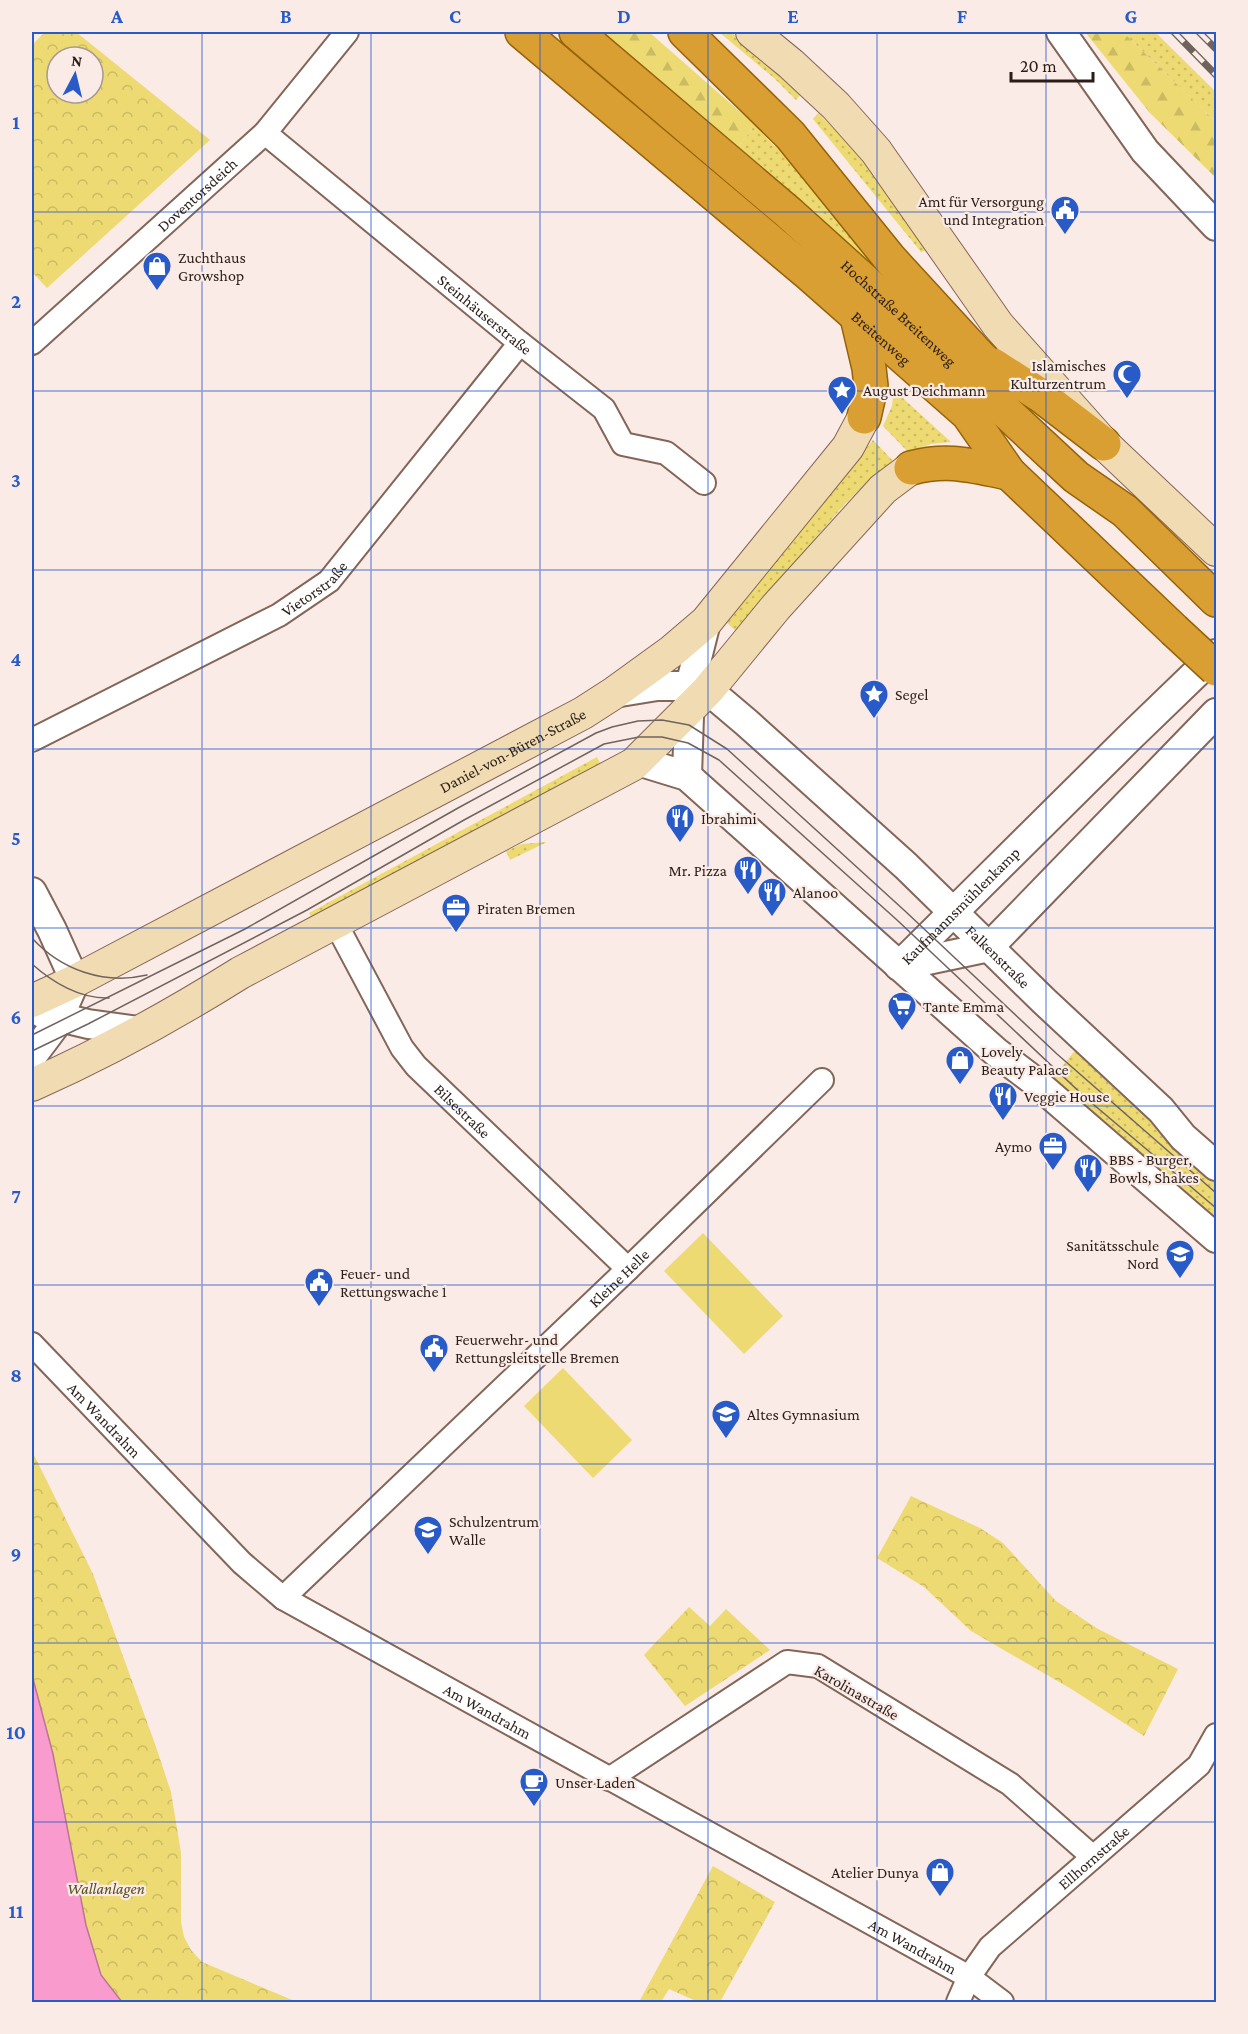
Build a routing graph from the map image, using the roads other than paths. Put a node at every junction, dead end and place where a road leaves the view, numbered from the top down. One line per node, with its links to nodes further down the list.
1 (347, 32): 7 (street, Doventorsdeich)
2 (522, 32): 9 (highway, Breitenweg)
3 (576, 32): 18 (highway, Hochstraße Breitenweg)
4 (685, 32): 12 (highway)
5 (752, 32): 14 (main road)
6 (1061, 32): 8 (street)
7 (265, 133): 10 (street, Doventorsdeich); 11 (street, Steinhäuserstraße)
8 (1216, 226)
9 (857, 317): 13 (highway); 16 (highway, Breitenweg)
10 (32, 343)
11 (520, 343): 17 (street, Steinhäuserstraße); 27 (street, Vietorstraße)
12 (980, 357): 14 (highway); 18 (highway)
13 (864, 417): 21 (main road, Daniel-von-Büren-Straße)
14 (1104, 444): 19 (main road)
15 (910, 468): 16 (highway); 25 (main road)
16 (1009, 474): 23 (highway, Breitenweg, bridge)
17 (704, 483)
18 (1125, 511): 20 (highway, Hochstraße Breitenweg)
19 (1216, 550)
20 (1214, 597)
21 (706, 622): 24 (main road, Daniel-von-Büren-Straße); 25 (street)
22 (1216, 654): 31 (street, Kaufmannsmühlenkamp)
23 (1216, 669)
24 (614, 693): 25 (street); 35 (main road, Daniel-von-Büren-Straße)
25 (696, 695): 28 (main road); 29 (street); 31 (street, Falkenstraße)
26 (1216, 713): 33 (street)
27 (32, 740)
28 (638, 761): 29 (street); 32 (main road)
29 (687, 776): 34 (street)
30 (32, 892): 35 (street)
31 (952, 912): 33 (street, Falkenstraße); 34 (street, Kaufmannsmühlenkamp)
32 (335, 922): 39 (main road); 45 (street, Bilsestraße)
33 (988, 948): 34 (street, Kaufmannsmühlenkamp); 43 (street, Falkenstraße)
34 (899, 966): 44 (street)
35 (75, 981): 36 (main road, Daniel-von-Büren-Straße); 38 (street)
36 (32, 1001)
37 (32, 1010): 38 (street)
38 (59, 1017): 39 (street); 40 (street)
39 (139, 1031): 42 (main road)
40 (32, 1056)
41 (822, 1080): 45 (street, Kleine Helle)
42 (32, 1085)
43 (1216, 1166)
44 (1216, 1238)
45 (628, 1269): 47 (street, Kleine Helle)
46 (32, 1344): 47 (street, Am Wandrahm)
47 (282, 1598): 49 (street, Am Wandrahm)
48 (1216, 1735): 50 (street, Ellhornstraße)
49 (609, 1779): 50 (street, Karolinastraße); 51 (street, Am Wandrahm)
50 (1093, 1857): 51 (street, Ellhornstraße)
51 (969, 1977): 52 (street, Ellhornstraße); 53 (street, Am Wandrahm)
52 (958, 2002)
53 (1002, 2002)

